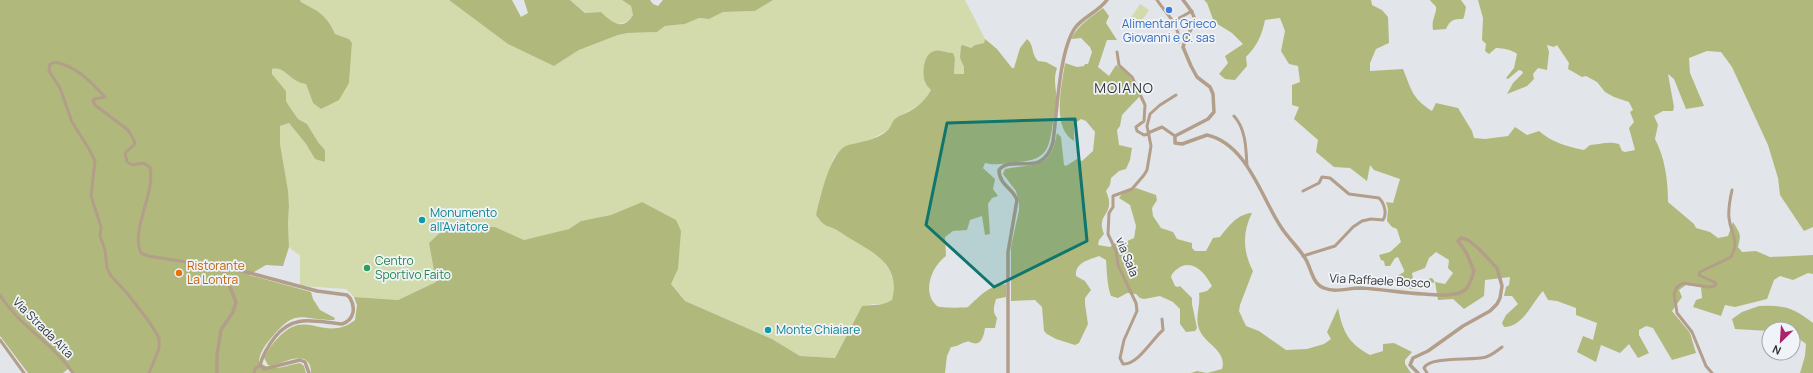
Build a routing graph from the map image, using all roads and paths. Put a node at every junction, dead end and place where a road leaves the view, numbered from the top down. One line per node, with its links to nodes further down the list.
1 (1107, 0): 28 (street)
2 (1157, 0): 5 (street)
3 (1183, 0): 4 (street)
4 (1192, 11): 5 (street); 11 (street)
5 (1174, 21): 6 (street)
6 (1179, 42)
7 (1117, 52): 10 (street)
8 (1176, 95): 10 (street)
9 (1234, 116): 12 (street)
10 (1149, 133): 11 (street); 18 (street, via Sala)
11 (1175, 136): 12 (street, Via Raffaele Bosco)
12 (1247, 166): 15 (street, Via Raffaele Bosco)
13 (1732, 190): 31 (street)
14 (1303, 191): 15 (street)
15 (1303, 256): 29 (street, Via Raffaele Bosco)
16 (231, 268): 21 (street); 24 (street); 25 (street)
17 (0, 295): 23 (street, Via Strada Alta)
18 (1162, 319)
19 (0, 340): 22 (street)
20 (1502, 347): 30 (street)
21 (260, 365): 26 (street); 27 (street)
22 (24, 373)
23 (73, 373)
24 (150, 373)
25 (217, 373)
26 (254, 373)
27 (309, 373)
28 (1008, 373)
29 (1418, 373)
30 (1427, 373)
31 (1712, 373)

